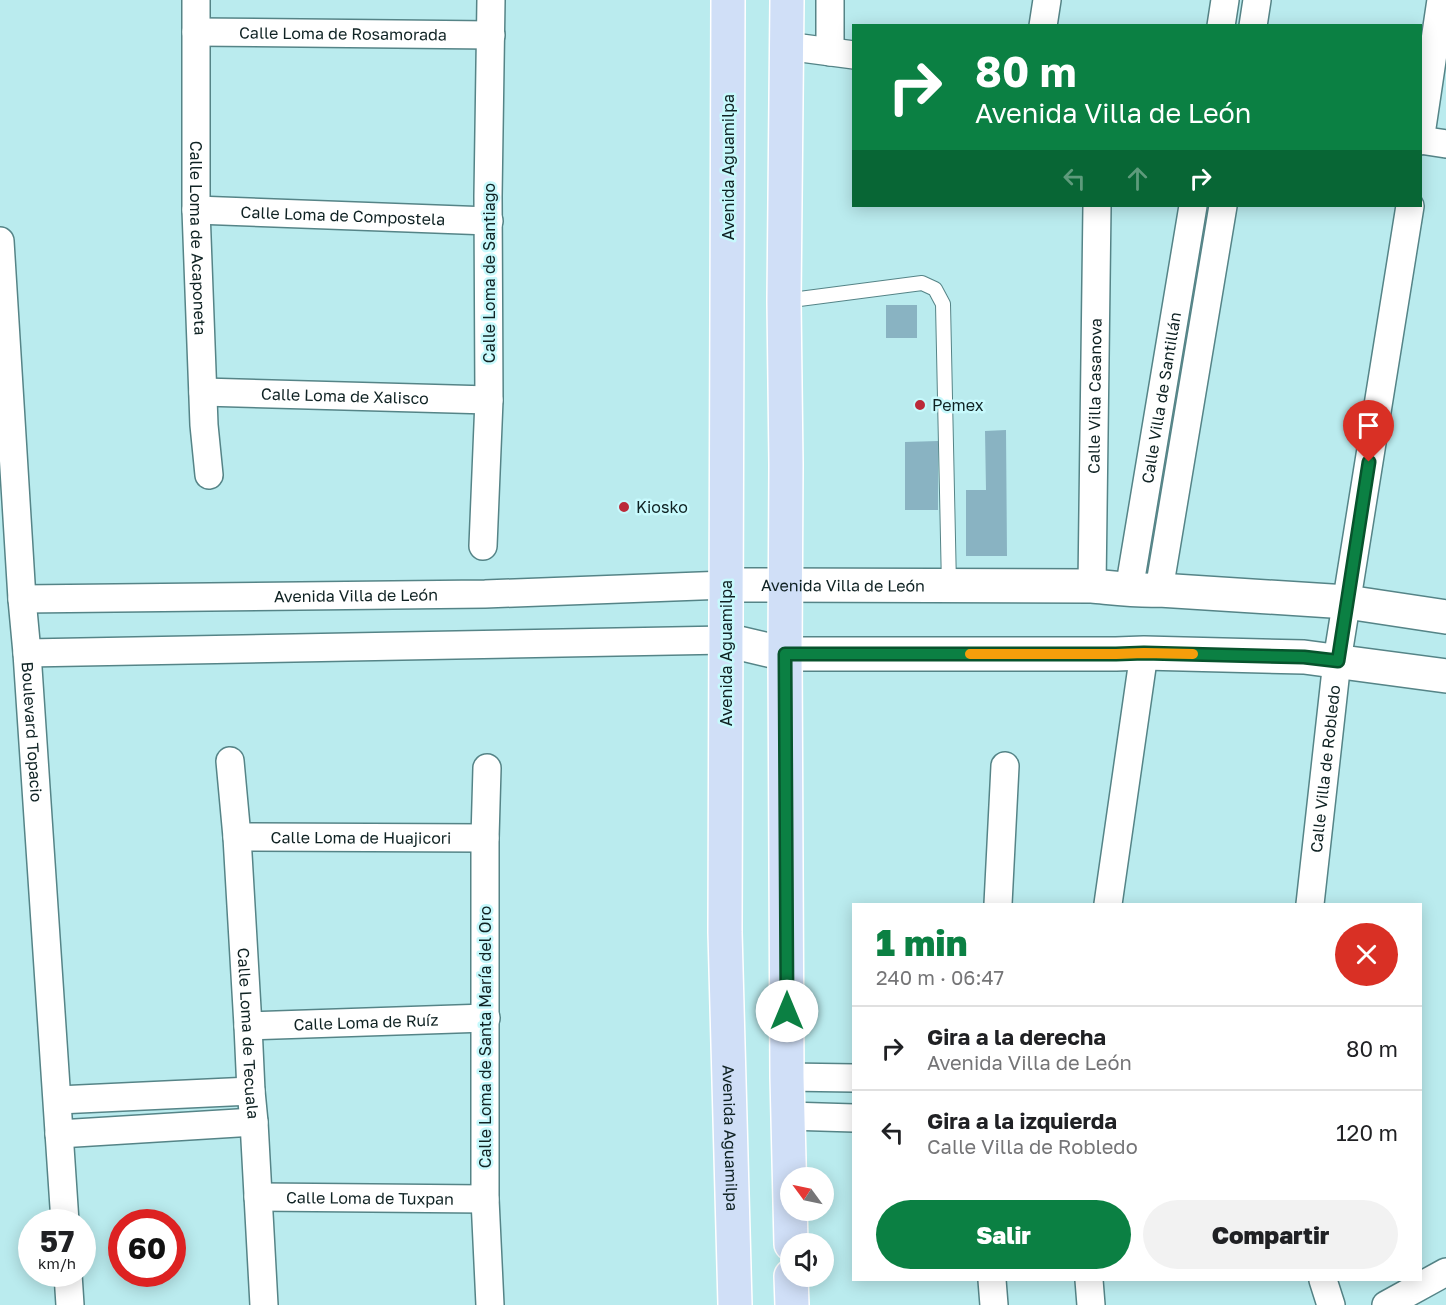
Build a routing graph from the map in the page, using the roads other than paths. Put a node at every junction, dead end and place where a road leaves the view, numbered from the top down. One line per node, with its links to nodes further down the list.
1 (196, 0): 13 (street, Calle Loma de Acaponeta)
2 (491, 0): 14 (street, Calle Loma de Santiago)
3 (728, 0): 32 (main road, Avenida Aguamilpa)
4 (787, 0): 15 (main road)
5 (830, 0): 16 (street)
6 (1047, 0): 10 (street)
7 (1225, 0): 11 (street)
8 (1257, 0): 12 (street)
9 (1441, 0): 17 (street)
10 (1043, 24)
11 (1221, 24)
12 (1253, 24)
13 (196, 32): 14 (street, Calle Loma de Rosamorada); 24 (street, Calle Loma de Acaponeta)
14 (491, 35): 25 (street, Calle Loma de Santiago)
15 (786, 46): 16 (street); 27 (main road)
16 (842, 53)
17 (1422, 133)
18 (1422, 140): 19 (street)
19 (1446, 144)
20 (1097, 207): 35 (street, Calle Villa Casanova)
21 (1193, 207): 36 (street, Calle Villa de Santillán)
22 (1223, 207): 36 (street, Calle Villa de Santillán)
23 (1410, 207): 38 (street, Calle Villa de Robledo)
24 (196, 210): 25 (street, Calle Loma de Compostela); 28 (street, Calle Loma de Acaponeta)
25 (489, 221): 29 (street, Calle Loma de Santiago)
26 (0, 241): 37 (street, Boulevard Topacio)
27 (784, 301): 33 (main road); 34 (lane)
28 (203, 392): 29 (street, Calle Loma de Xalisco); 30 (street, Calle Loma de Acaponeta)
29 (489, 400): 31 (street, Calle Loma de Santiago)
30 (209, 476)
31 (483, 546)
32 (726, 585): 33 (street, Avenida Villa de León); 37 (street, Avenida Villa de León); 40 (main road, Avenida Aguamilpa)
33 (785, 585): 34 (street, Avenida Villa de León); 43 (main road)
34 (949, 586): 35 (street, Avenida Villa de León)
35 (1092, 586): 36 (street, Avenida Villa de León)
36 (1144, 590): 38 (street, Avenida Villa de León)
37 (22, 599): 41 (street, Boulevard Topacio)
38 (1347, 602): 39 (street, Avenida Villa de León); 44 (street, Calle Villa de Robledo)
39 (1446, 617)
40 (726, 640): 41 (street); 43 (street); 77 (main road, Avenida Aguamilpa)
41 (27, 653): 59 (street, Boulevard Topacio)
42 (1144, 653): 43 (street); 44 (street); 52 (street)
43 (785, 654): 56 (main road)
44 (1338, 661): 45 (street); 53 (street, Calle Villa de Robledo)
45 (1446, 676)
46 (230, 761): 49 (street, Calle Loma de Tecuala)
47 (1005, 766): 51 (street)
48 (487, 768): 50 (street, Calle Loma de Santa María del Oro)
49 (237, 837): 50 (street, Calle Loma de Huajicori); 55 (street, Calle Loma de Tecuala)
50 (485, 838): 54 (street, Calle Loma de Santa María del Oro)
51 (998, 903)
52 (1108, 903)
53 (1310, 903)
54 (486, 1018): 55 (street, Calle Loma de Ruíz); 65 (street, Calle Loma de Santa María del Oro)
55 (248, 1026): 58 (street, Calle Loma de Tecuala)
56 (788, 1077): 57 (street); 60 (main road)
57 (852, 1078)
58 (251, 1091): 59 (street); 62 (street, Calle Loma de Tecuala)
59 (58, 1100): 63 (street, Boulevard Topacio)
60 (788, 1116): 61 (street); 67 (main road)
61 (852, 1118)
62 (254, 1122): 63 (street); 64 (street, Calle Loma de Tecuala)
63 (59, 1134): 66 (street, Boulevard Topacio)
64 (258, 1197): 65 (street, Calle Loma de Tuxpan); 75 (street, Calle Loma de Tecuala)
65 (484, 1199): 76 (street, Calle Loma de Santa María del Oro)
66 (64, 1209)
67 (791, 1233)
68 (1446, 1272): 82 (street)
69 (992, 1281): 79 (street)
70 (1089, 1281): 80 (street)
71 (1323, 1281): 81 (street)
72 (69, 1287): 74 (street)
73 (791, 1287): 78 (main road)
74 (70, 1305)
75 (264, 1305)
76 (490, 1305)
77 (735, 1305)
78 (792, 1305)
79 (994, 1305)
80 (1091, 1305)
81 (1331, 1305)
82 (1386, 1305)

